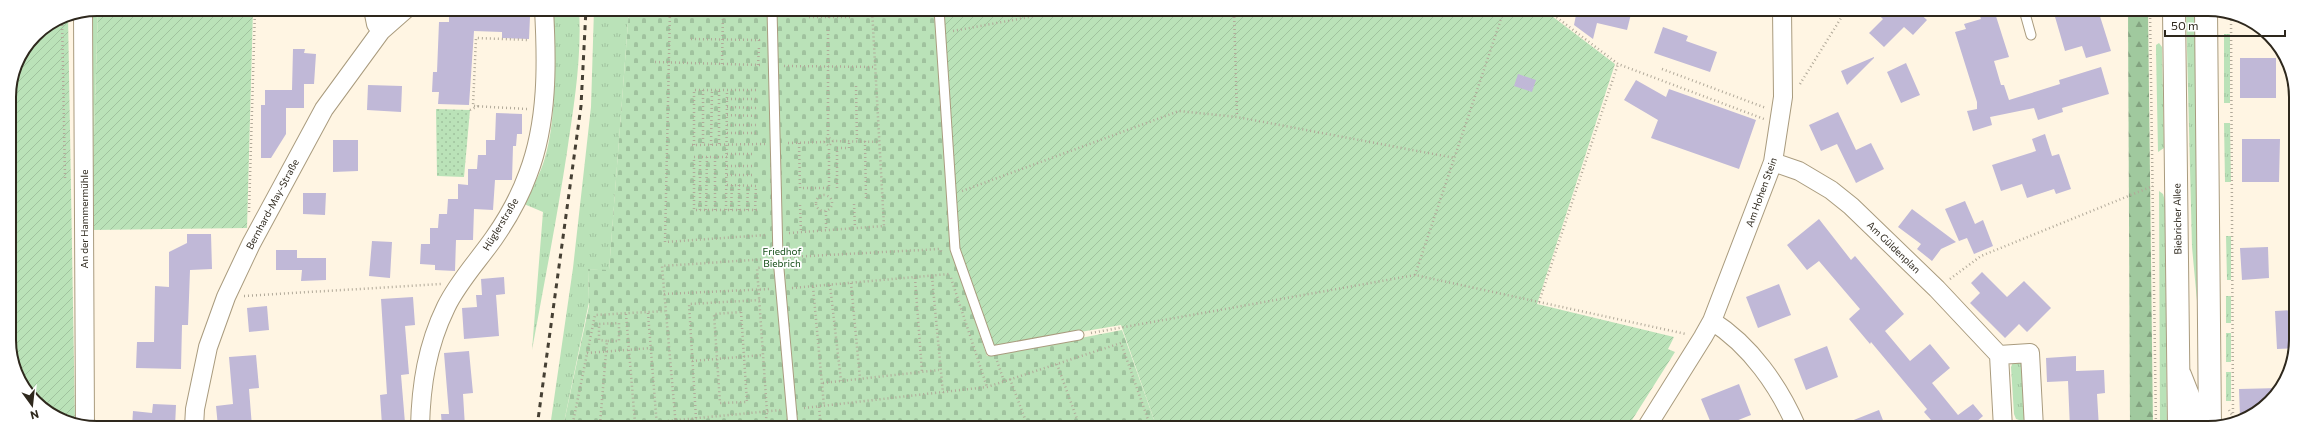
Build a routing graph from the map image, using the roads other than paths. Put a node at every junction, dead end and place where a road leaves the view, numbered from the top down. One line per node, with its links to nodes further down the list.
1 (374, 16): 11 (street)
2 (398, 16): 11 (street, Bernhard-May-Straße)
3 (544, 16): 20 (street, Hüglerstraße)
4 (772, 16): 21 (lane)
5 (939, 16): 15 (lane)
6 (1782, 16): 13 (street, Am Hohen Stein)
7 (2026, 16): 12 (lane)
8 (2174, 16): 17 (main road, Biebricher Allee)
9 (2206, 16): 28 (main road)
10 (83, 18): 18 (street, An der Hammermühle)
11 (381, 31): 19 (street, Bernhard-May-Straße)
12 (2031, 35)
13 (1773, 162): 14 (street, Am Hohen Stein); 16 (street, Am Güldenplan)
14 (1712, 321): 22 (street, Am Hohen Stein); 23 (street)
15 (1078, 335)
16 (1999, 354): 24 (street); 25 (street)
17 (2180, 375): 26 (main road, Biebricher Allee); 27 (main road)
18 (85, 420)
19 (194, 421)
20 (420, 421)
21 (793, 421)
22 (1650, 421)
23 (1793, 421)
24 (2003, 421)
25 (2034, 421)
26 (2180, 421)
27 (2198, 421)
28 (2210, 421)

